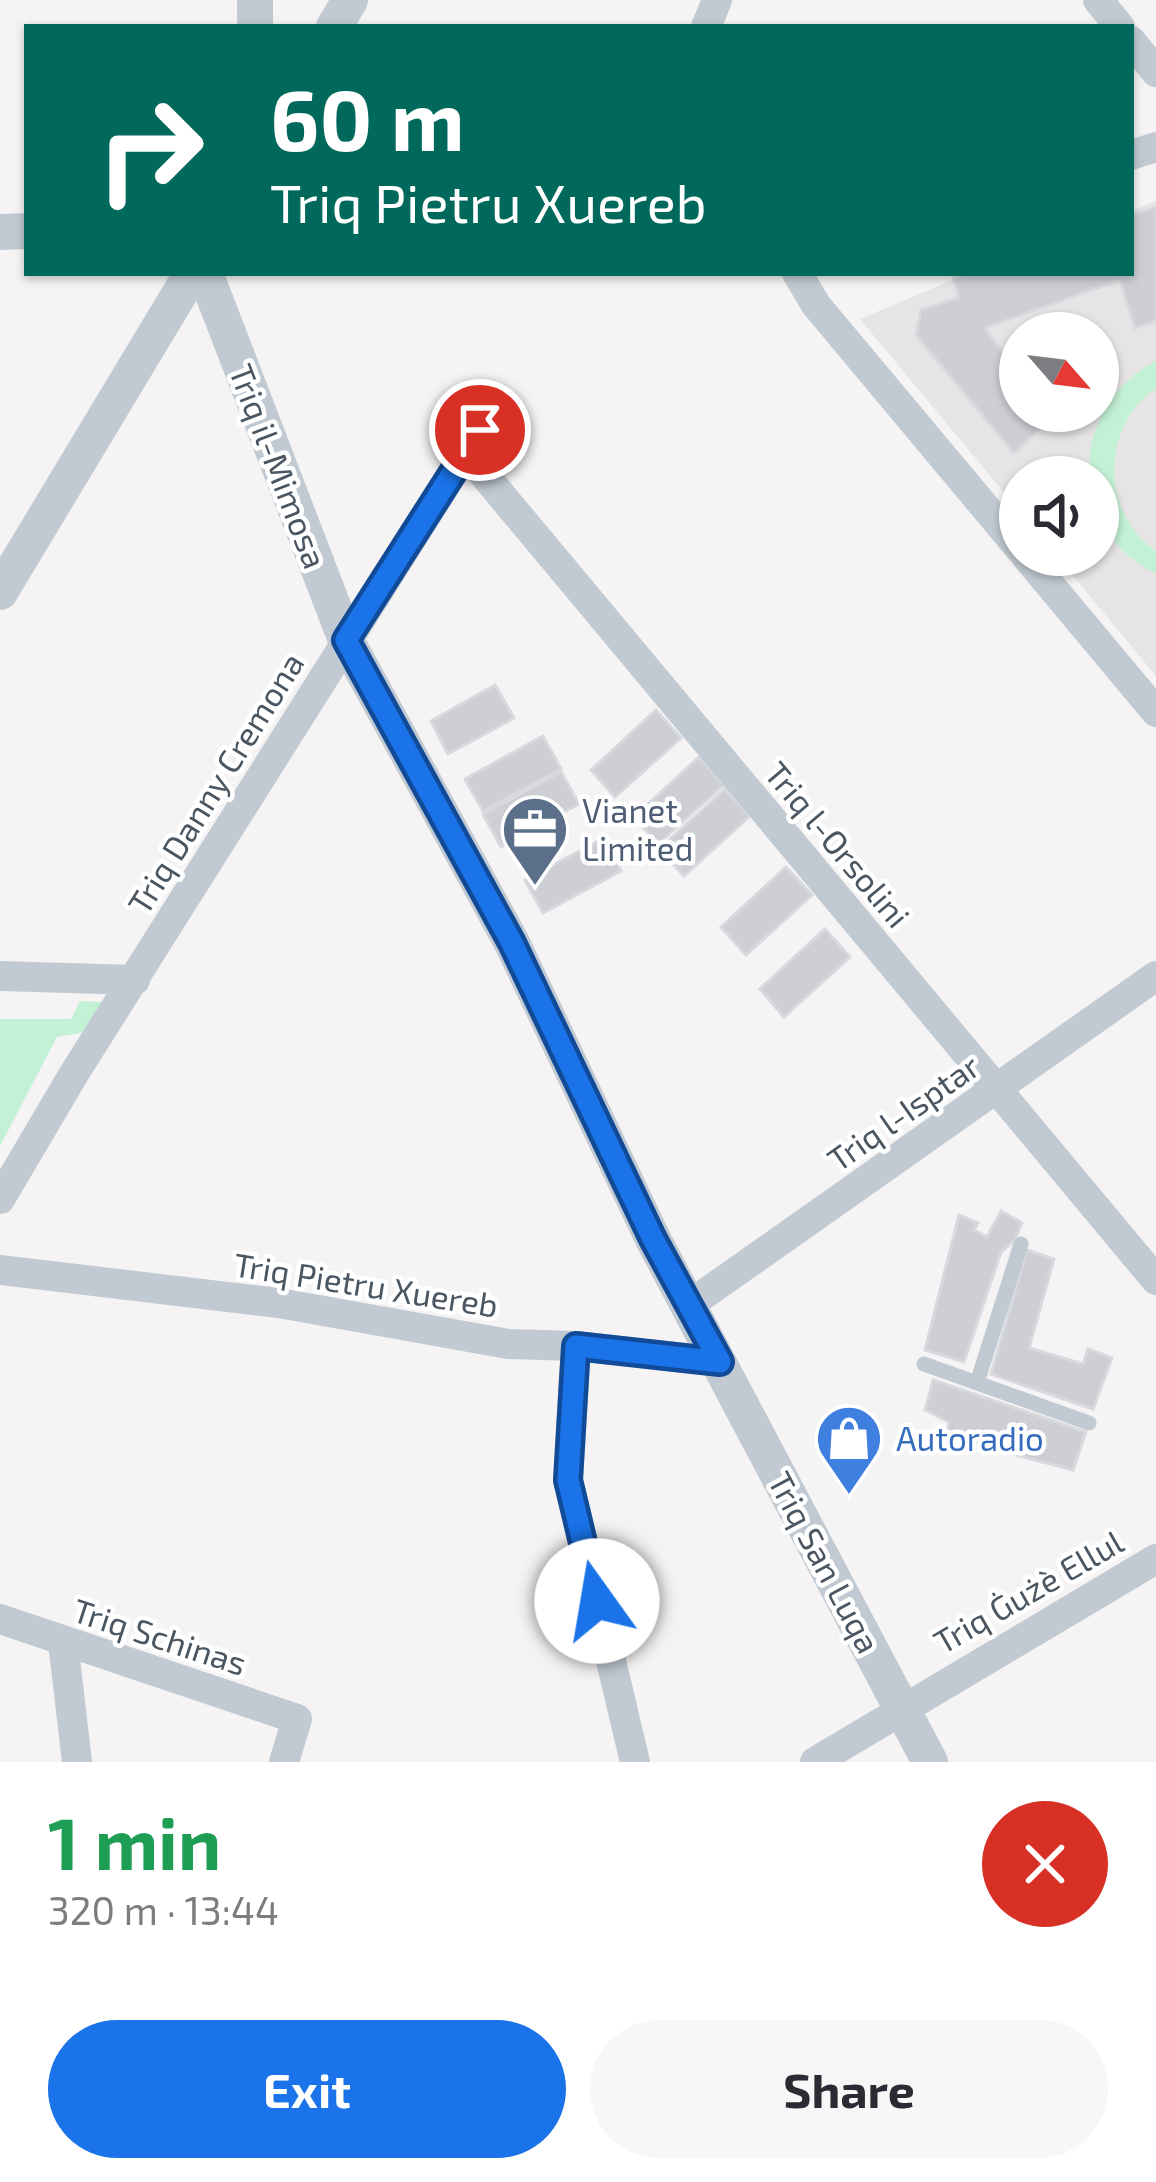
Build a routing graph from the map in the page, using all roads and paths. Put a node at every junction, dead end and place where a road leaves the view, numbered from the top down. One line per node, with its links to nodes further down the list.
1 (1098, 0): 2 (street)
2 (1118, 24)
3 (1134, 45): 4 (street)
4 (1156, 72)
5 (190, 276): 14 (street)
6 (206, 276): 15 (street, Triq il-Mimosa)
7 (799, 276): 9 (street)
8 (818, 276): 9 (street)
9 (816, 305): 12 (street)
10 (494, 408): 11 (street, Triq Danny Cremona)
11 (466, 453): 15 (street, Triq Danny Cremona); 20 (street, Triq l-Orsolini)
12 (999, 523)
13 (1043, 576): 16 (street)
14 (0, 592)
15 (346, 640): 19 (street, Triq Danny Cremona); 25 (street, Triq il-Mimosa)
16 (1156, 712)
17 (0, 976): 19 (street)
18 (1156, 976): 20 (street, Triq l-Isptar)
19 (136, 980): 21 (street, Triq Danny Cremona)
20 (996, 1091): 24 (street, Triq l-Orsolini); 25 (street, Triq l-Isptar)
21 (0, 1199)
22 (1021, 1244): 29 (lane)
23 (0, 1270): 26 (street, Triq Pietru Xuereb)
24 (1156, 1280)
25 (689, 1305): 27 (street, Triq il-Mimosa)
26 (576, 1346): 27 (street, Triq Pietru Xuereb); 37 (street)
27 (720, 1362): 34 (street, Triq San Luqa)
28 (924, 1364): 29 (lane)
29 (976, 1383): 30 (lane)
30 (1089, 1423)
31 (1156, 1558): 34 (street, Triq Ġużè Ellul)
32 (0, 1619): 33 (street, Triq Schinas)
33 (63, 1642): 35 (street); 36 (street, Triq Schinas)
34 (901, 1707): 38 (street, Triq Ġużè Ellul); 39 (street, Triq San Luqa)
35 (76, 1762)
36 (284, 1762)
37 (635, 1762)
38 (815, 1762)
39 (930, 1762)

